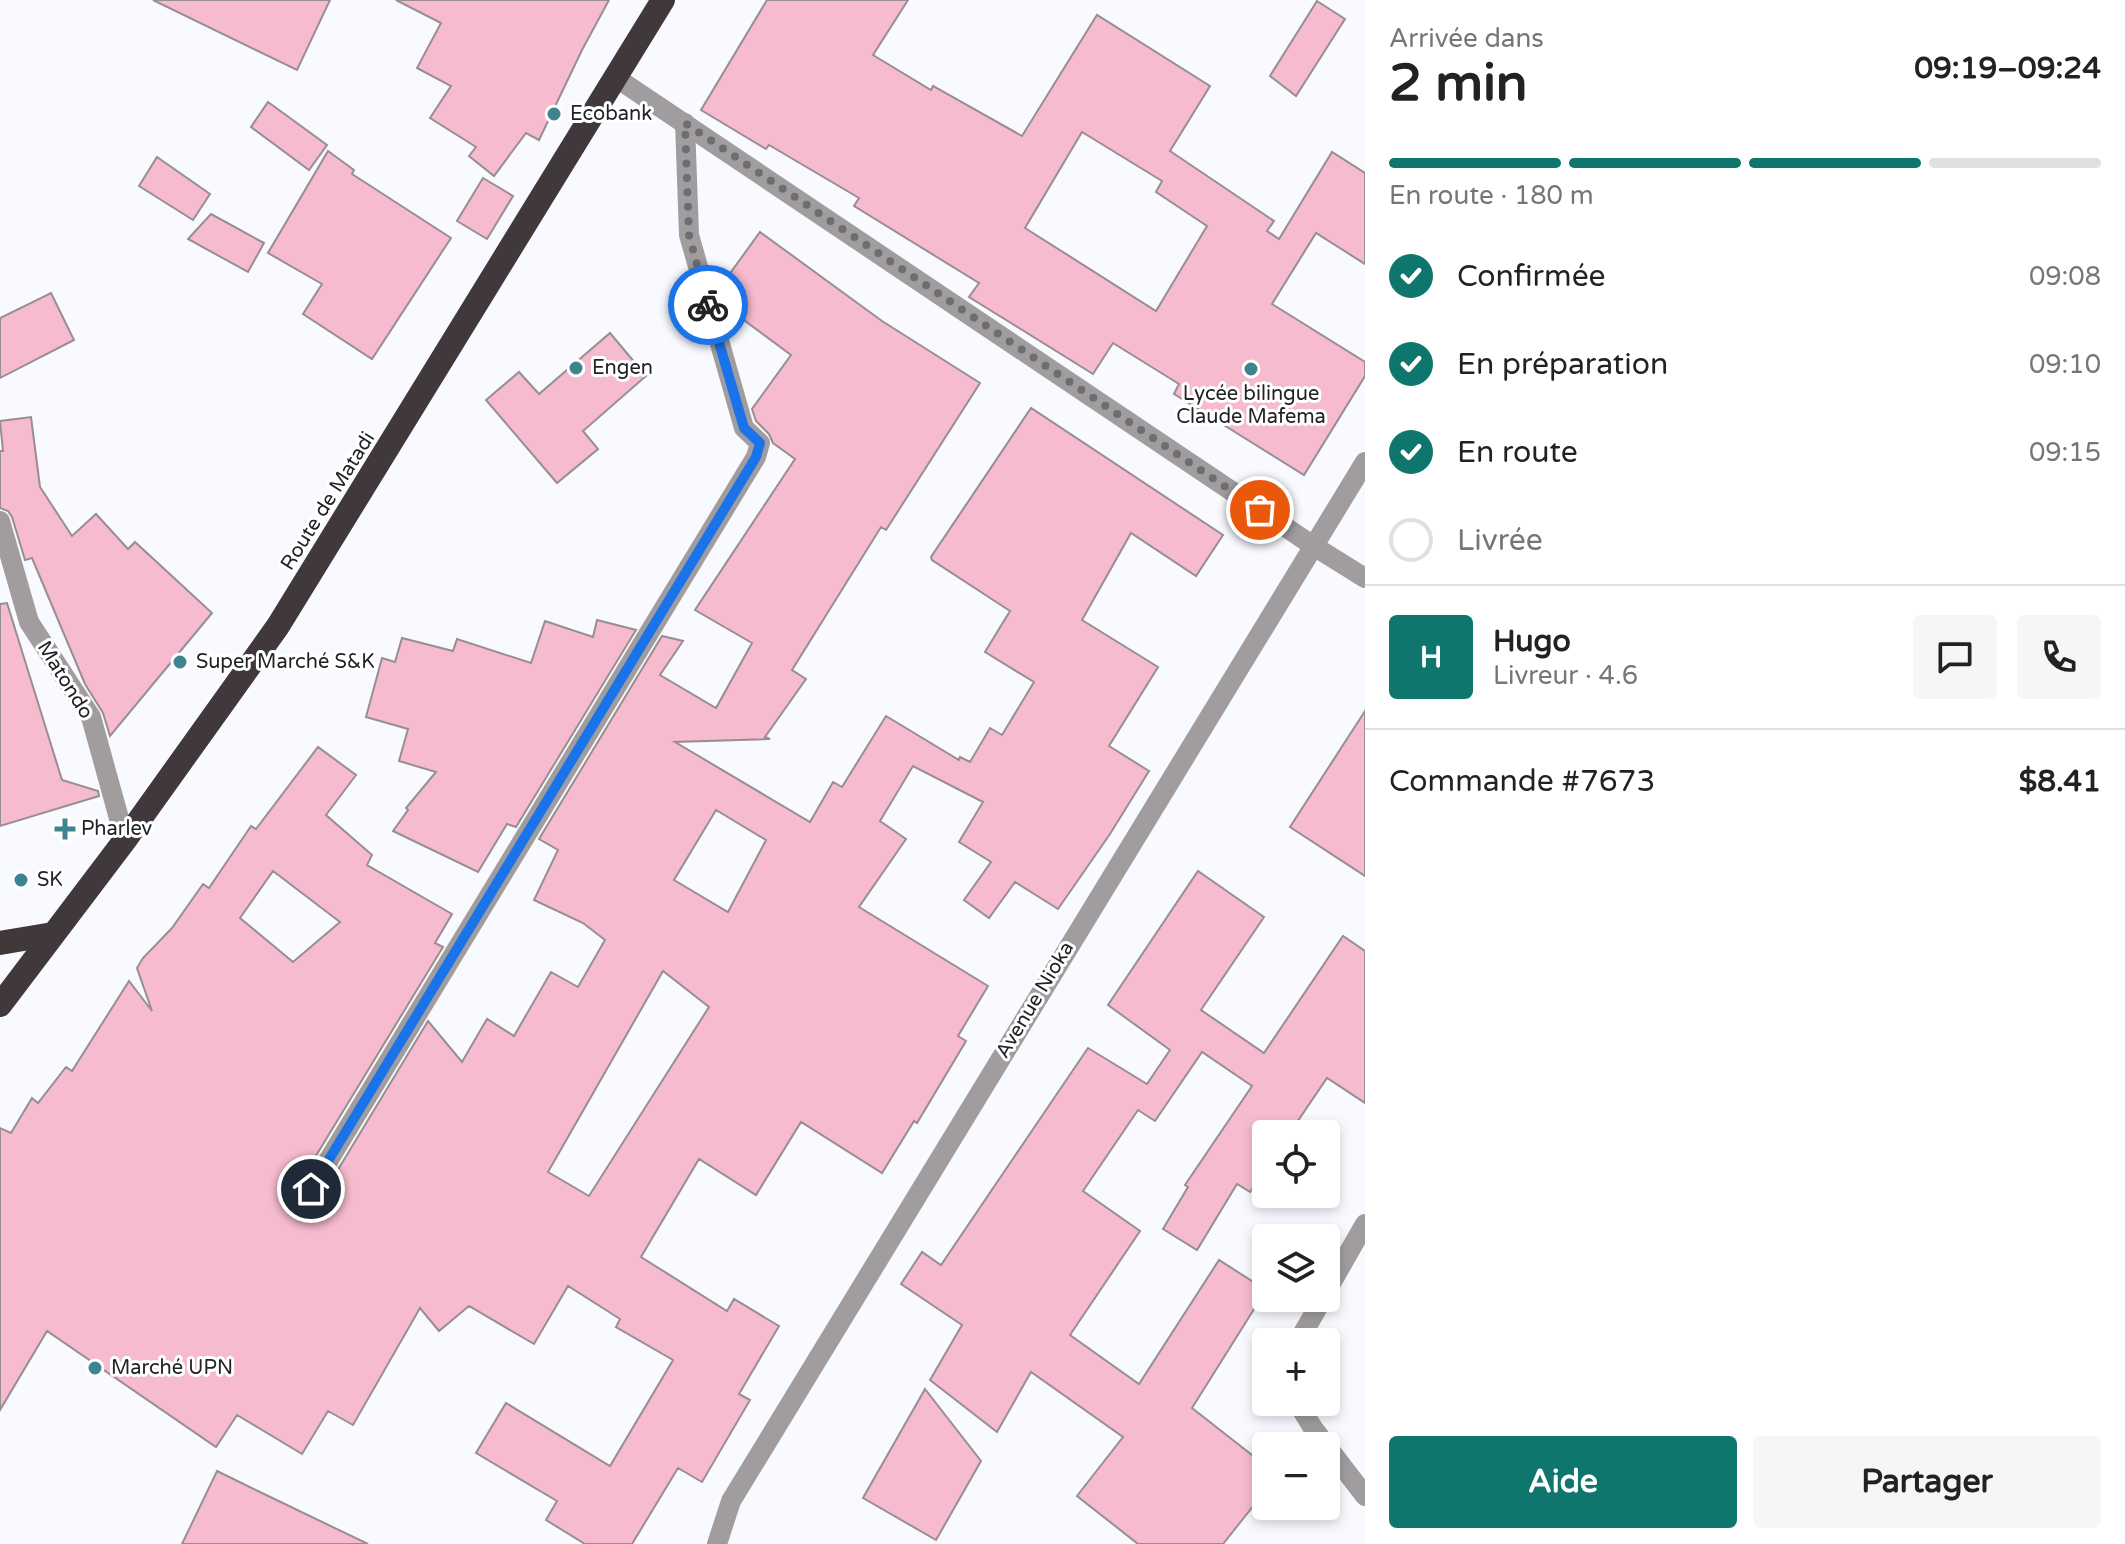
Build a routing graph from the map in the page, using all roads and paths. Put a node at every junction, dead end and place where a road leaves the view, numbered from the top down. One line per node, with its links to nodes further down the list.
1 (663, 0): 2 (highway, Route de Matadi)
2 (615, 77): 3 (street); 8 (highway, Route de Matadi)
3 (685, 123): 6 (street); 12 (street)
4 (1365, 462): 6 (street, Avenue Nioka)
5 (0, 521): 8 (street, Matondo)
6 (1312, 545): 7 (street); 17 (street, Avenue Nioka)
7 (1365, 578)
8 (125, 840): 9 (highway, Route de Matadi)
9 (53, 934): 10 (highway); 11 (highway, Route de Matadi)
10 (0, 943)
11 (0, 1005)
12 (311, 1189)
13 (1365, 1224): 14 (street)
14 (1340, 1268)
15 (1306, 1416): 16 (street)
16 (1365, 1496)
17 (717, 1544)

